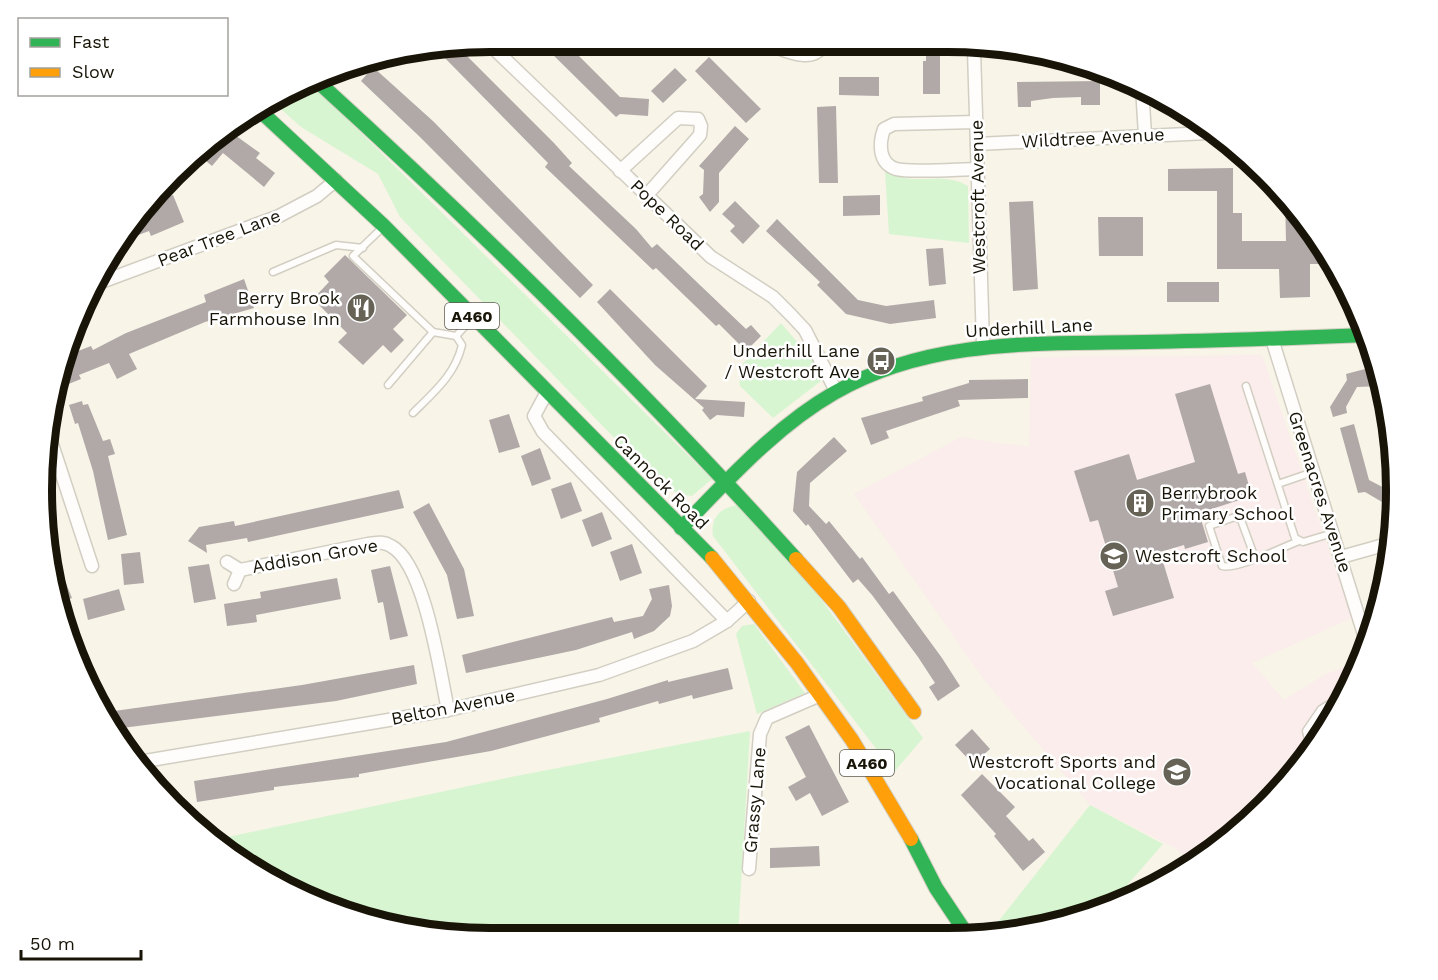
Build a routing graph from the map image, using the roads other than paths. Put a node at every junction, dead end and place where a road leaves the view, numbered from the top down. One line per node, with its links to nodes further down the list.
1 (497, 52): 13 (street, Pope Road)
2 (792, 52): 3 (street)
3 (817, 52)
4 (974, 53): 8 (street, Westcroft Avenue)
5 (323, 86): 33 (main road)
6 (1143, 98): 10 (street)
7 (265, 115): 14 (main road, Cannock Road / A460)
8 (976, 122): 11 (street, Westcroft Avenue); 12 (street)
9 (1201, 133): 10 (street, Wildtree Avenue)
10 (1145, 135): 11 (street, Wildtree Avenue)
11 (977, 144): 12 (street, Westcroft Avenue)
12 (978, 169): 25 (street, Westcroft Avenue)
13 (620, 171): 15 (street, Pope Road); 15 (street)
14 (336, 180): 16 (main road, Cannock Road / A460); 19 (street, Pear Tree Lane)
15 (646, 196): 28 (street, Pope Road)
16 (384, 226): 17 (lane); 20 (main road, Cannock Road / A460)
17 (363, 248): 18 (lane); 21 (lane)
18 (273, 272)
19 (106, 280)
20 (474, 318): 23 (lane); 29 (main road, Cannock Road / A460)
21 (434, 332): 23 (lane); 26 (lane)
22 (1357, 335): 24 (main road, Underhill Lane)
23 (456, 336): 30 (lane)
24 (1272, 339): 25 (main road, Underhill Lane); 32 (street, Greenacres Avenue)
25 (983, 344): 28 (main road, Underhill Lane)
26 (388, 385)
27 (1246, 386): 34 (lane)
28 (836, 391): 33 (main road, Underhill Lane)
29 (547, 392): 35 (main road, Cannock Road / A460); 46 (street)
30 (413, 413)
31 (54, 451): 42 (street)
32 (1314, 472): 34 (lane); 36 (street, Greenacres Avenue)
33 (727, 482): 35 (main road, Underhill Lane); 51 (main road)
34 (1278, 484): 37 (lane)
35 (681, 528): 45 (main road, Cannock Road / A460)
36 (1333, 533): 37 (lane); 39 (street, Greenacres Avenue)
37 (1299, 542): 40 (lane)
38 (1382, 545): 39 (street)
39 (1341, 557): 47 (street, Greenacres Avenue)
40 (1255, 558): 40 (lane)
41 (227, 562): 43 (street, Addison Grove)
42 (92, 566)
43 (240, 570): 44 (street, Addison Grove); 50 (street, Addison Grove)
44 (234, 584)
45 (749, 601): 46 (street, Belton Avenue); 48 (main road, Cannock Road / A460)
46 (727, 621): 50 (street, Belton Avenue)
47 (1363, 629)
48 (820, 695): 54 (street, Grassy Lane); 55 (main road, Cannock Road / A460)
49 (1330, 703): 52 (lane)
50 (448, 710): 53 (street, Belton Avenue)
51 (914, 712)
52 (1308, 738)
53 (147, 761)
54 (749, 869)
55 (962, 928)

